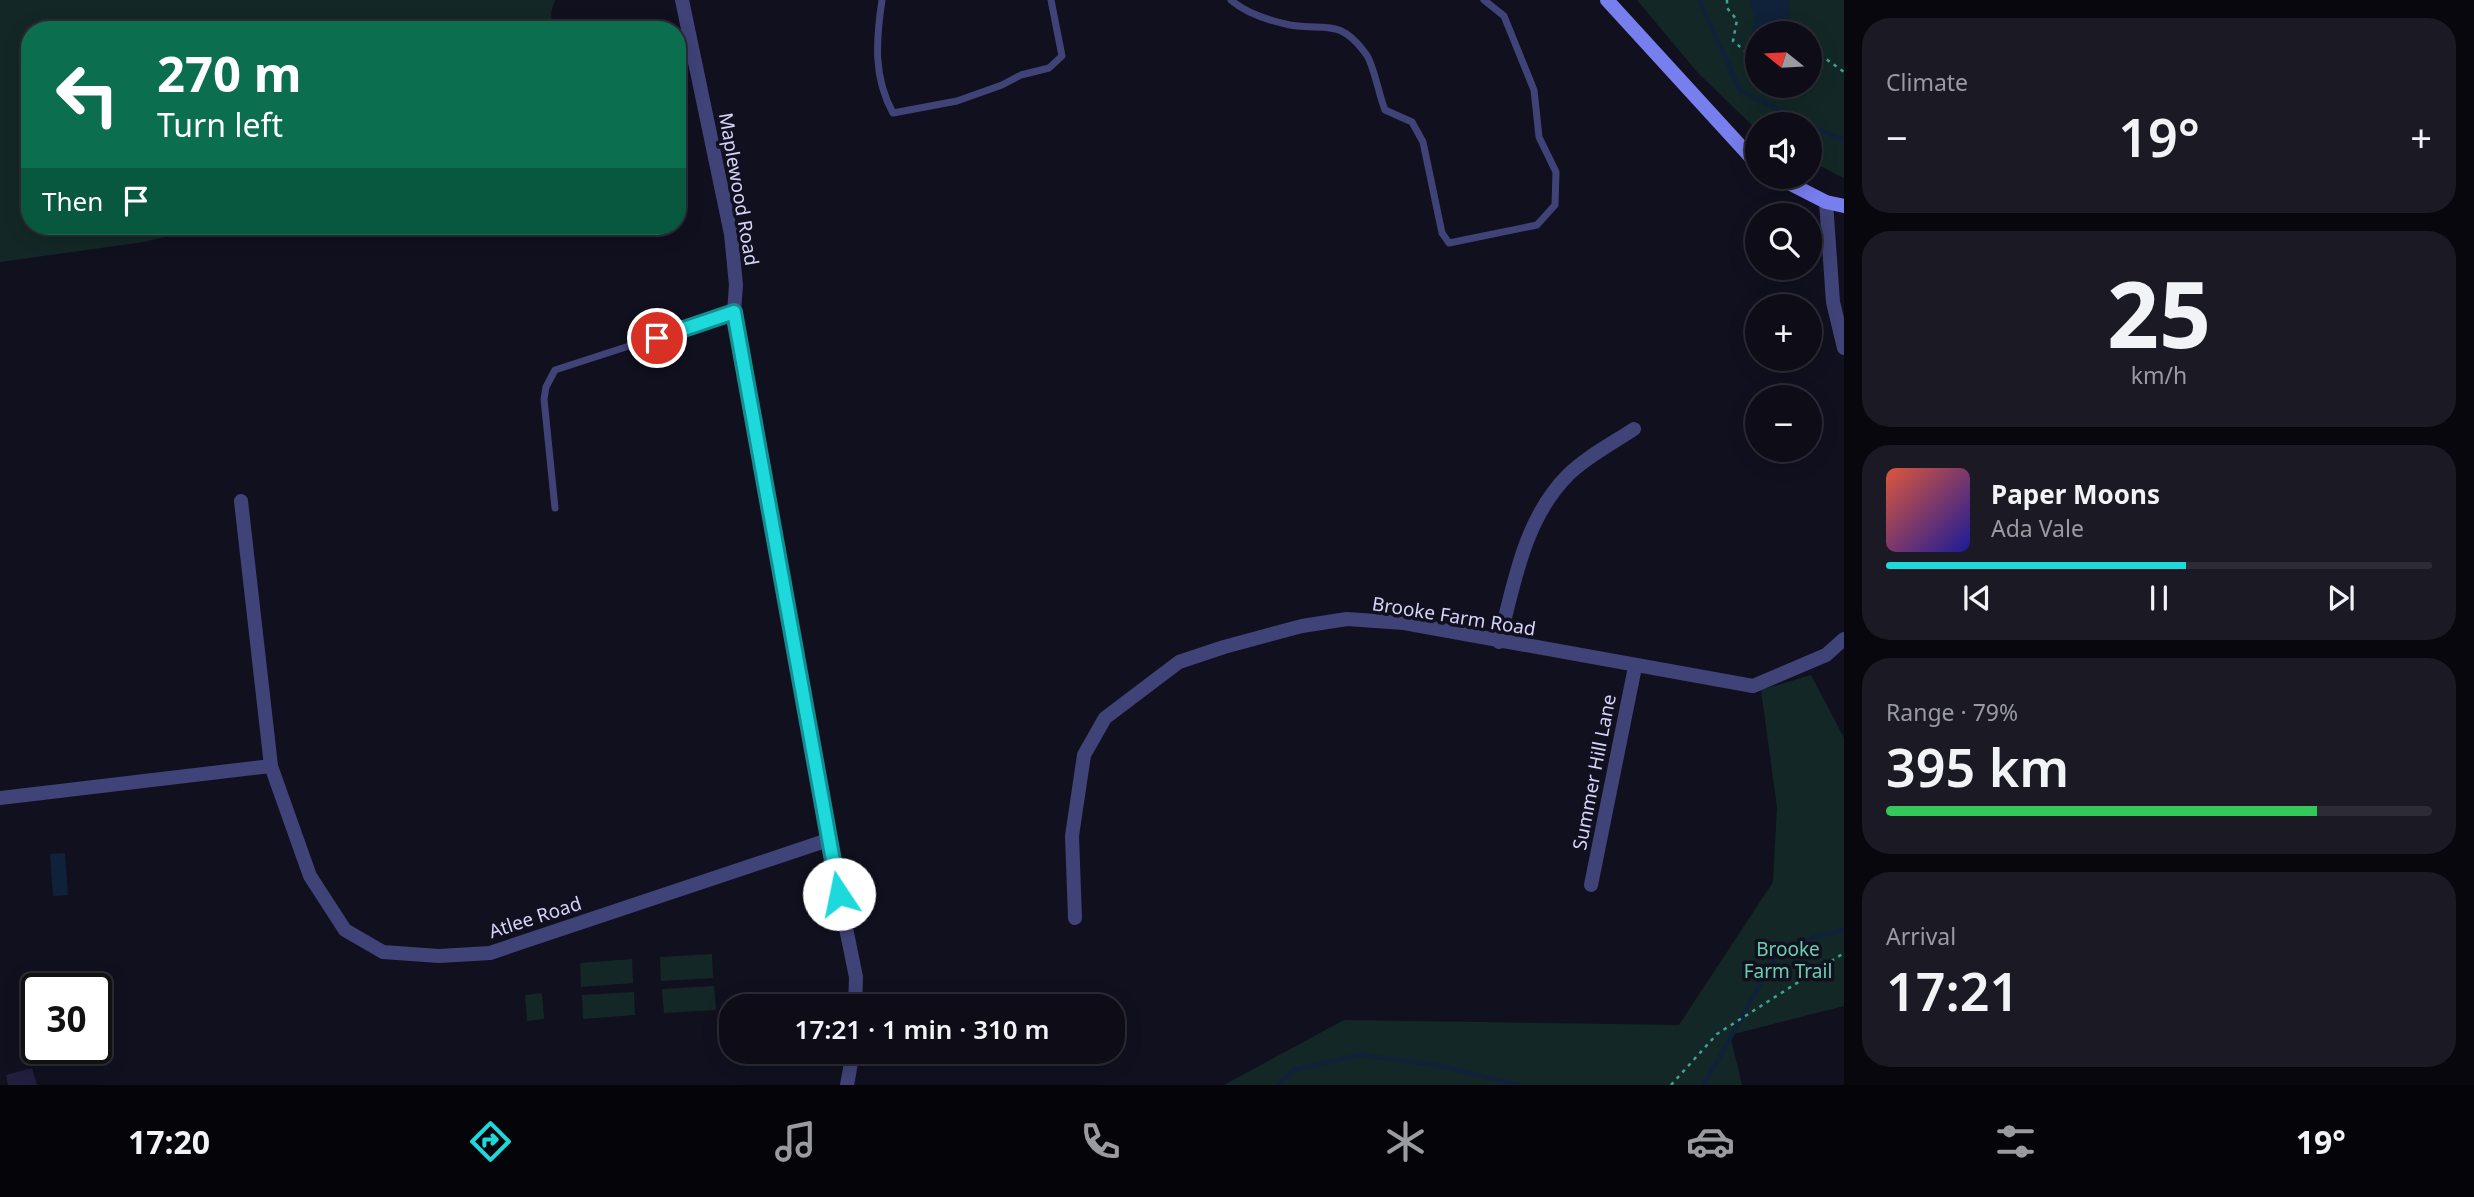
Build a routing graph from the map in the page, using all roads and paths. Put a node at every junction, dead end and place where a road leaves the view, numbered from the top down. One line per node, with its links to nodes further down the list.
1 (682, 0): 15 (street, Maplewood Road)
2 (883, 0): 3 (lane)
3 (1051, 0)
4 (1231, 0): 5 (lane)
5 (1484, 0)
6 (1607, 0): 11 (main road)
7 (1727, 0): 8 (path)
8 (1745, 51)
9 (1822, 59): 10 (path)
10 (1844, 72)
11 (1745, 150)
12 (1801, 189): 13 (main road)
13 (1826, 202): 14 (main road); 16 (street)
14 (1844, 206)
15 (734, 312): 19 (lane); 25 (street, Maplewood Road)
16 (1844, 348)
17 (1634, 429): 21 (street)
18 (241, 501): 23 (street, Atlee Road)
19 (555, 508)
20 (1844, 639): 22 (street, Brooke Farm Road)
21 (1499, 642): 22 (street, Brooke Farm Road); 27 (street, Brooke Farm Road)
22 (1635, 667): 26 (street, Summer Hill Lane)
23 (271, 766): 24 (street); 25 (street, Atlee Road)
24 (0, 798)
25 (828, 840): 29 (street, Maplewood Road)
26 (1591, 885)
27 (1075, 918)
28 (1844, 953): 32 (path)
29 (855, 994)
30 (851, 1064): 31 (street)
31 (847, 1085)
32 (1671, 1085)

